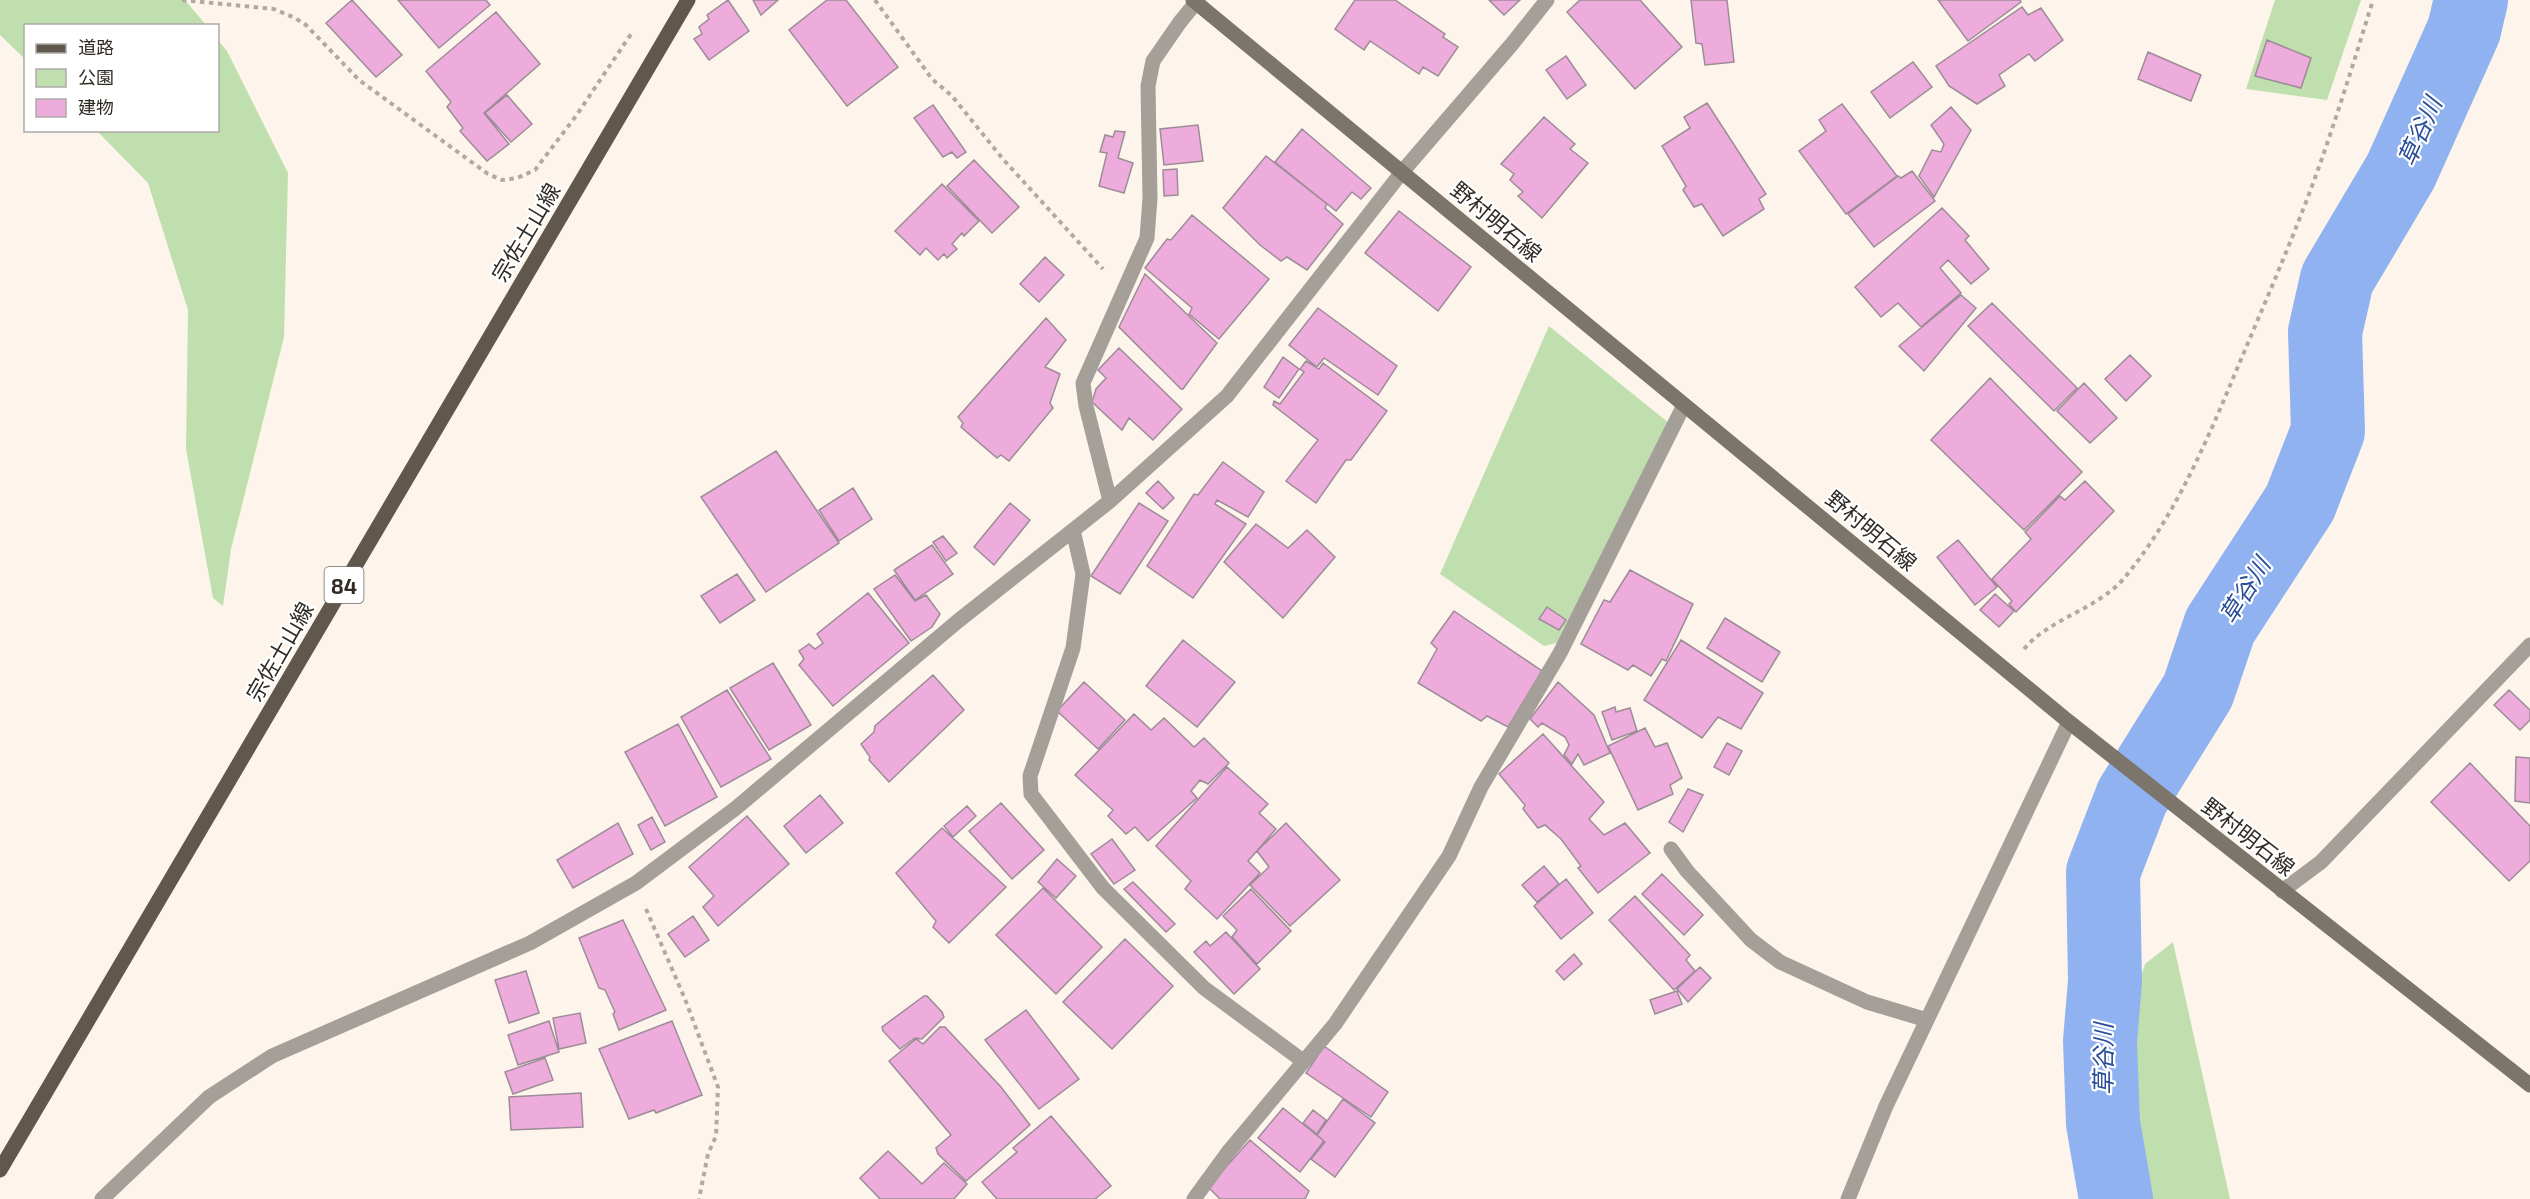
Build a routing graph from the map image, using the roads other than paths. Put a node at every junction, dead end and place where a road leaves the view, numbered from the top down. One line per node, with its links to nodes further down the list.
1 (688, 0): 15 (main road, 宗佐土山線 / 84)
2 (1547, 0): 4 (street)
3 (1196, 1): 4 (main road, 野村明石線); 6 (street)
4 (1402, 172): 5 (main road, 野村明石線); 6 (street)
5 (1684, 405): 9 (main road, 野村明石線); 13 (street)
6 (1110, 501): 7 (street)
7 (1073, 530): 13 (street); 16 (street)
8 (2530, 645): 11 (street)
9 (2069, 722): 11 (main road, 野村明石線); 12 (street)
10 (1671, 849): 12 (street)
11 (2282, 891): 14 (main road, 野村明石線)
12 (1927, 1020): 18 (street)
13 (1304, 1061): 17 (street)
14 (2530, 1085)
15 (0, 1170)
16 (102, 1199)
17 (1194, 1199)
18 (1848, 1199)

